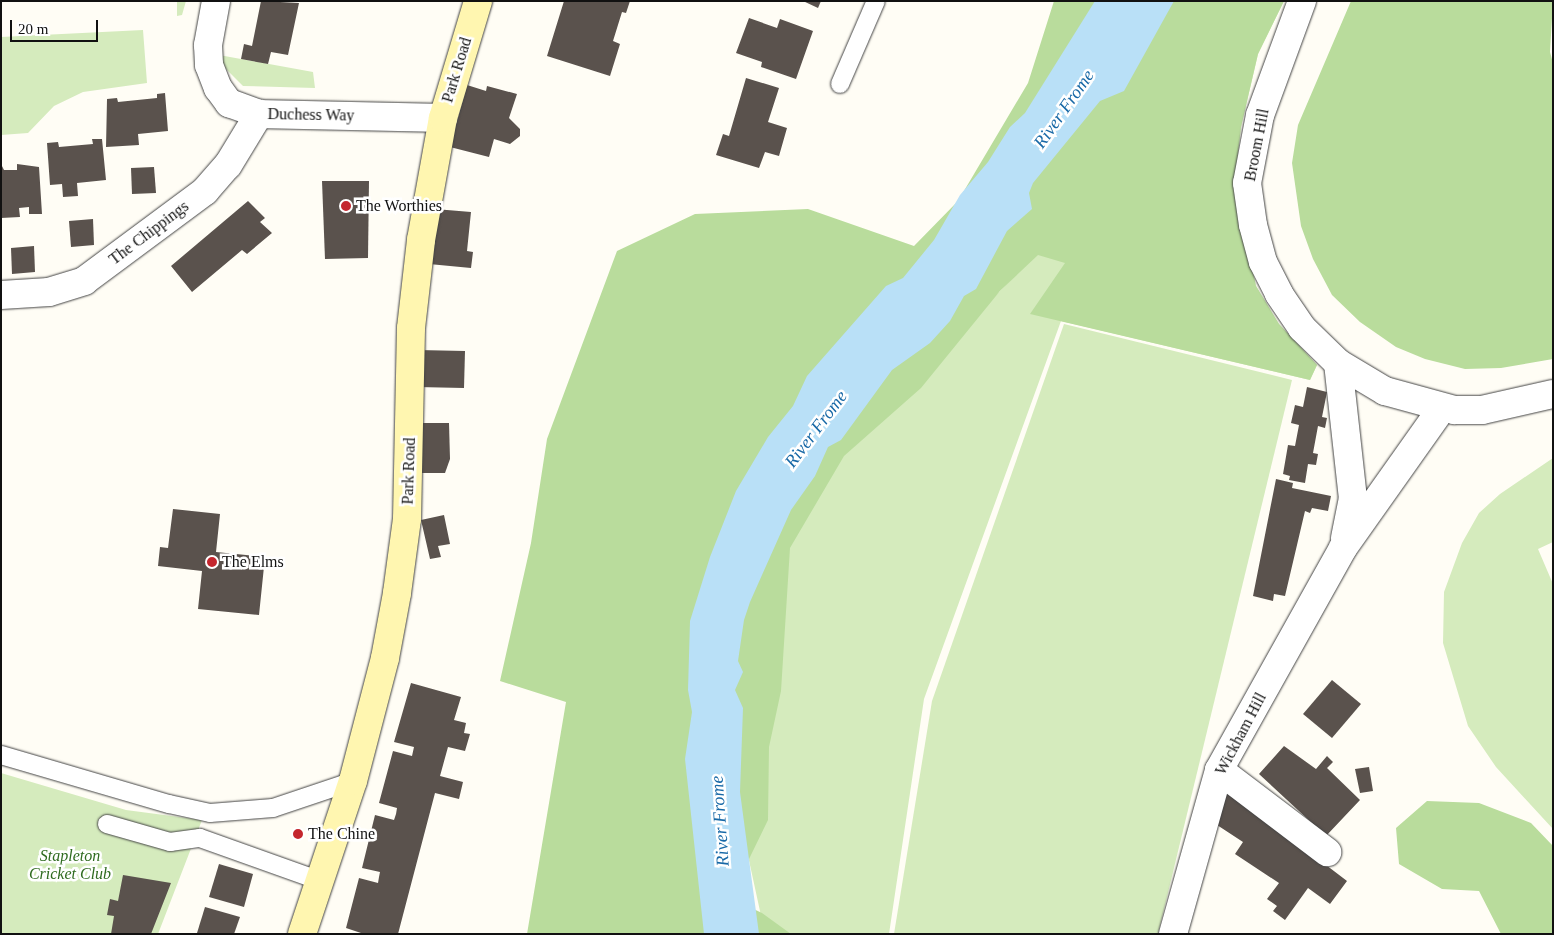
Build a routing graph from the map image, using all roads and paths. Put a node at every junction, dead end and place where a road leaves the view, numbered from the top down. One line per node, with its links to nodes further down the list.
1 (216, 1): 6 (street, Duchess Way)
2 (478, 1): 7 (main road, Park Road)
3 (876, 1): 5 (lane)
4 (1302, 1): 9 (street, Broom Hill)
5 (840, 84)
6 (259, 114): 7 (street, Duchess Way); 8 (street, The Chippings)
7 (442, 118): 15 (main road, Park Road)
8 (1, 295)
9 (1338, 363): 11 (street, Broom Hill); 12 (street, Wickham Hill)
10 (1553, 394): 11 (street, Broom Hill)
11 (1442, 408): 12 (street, Wickham Hill)
12 (1343, 548): 14 (street, Wickham Hill)
13 (1, 755): 15 (lane)
14 (1219, 770): 17 (street); 20 (street, Wickham Hill)
15 (353, 781): 18 (main road, Park Road)
16 (107, 824): 18 (lane)
17 (1327, 852)
18 (321, 881): 19 (main road, Park Road)
19 (302, 934)
20 (1173, 934)

